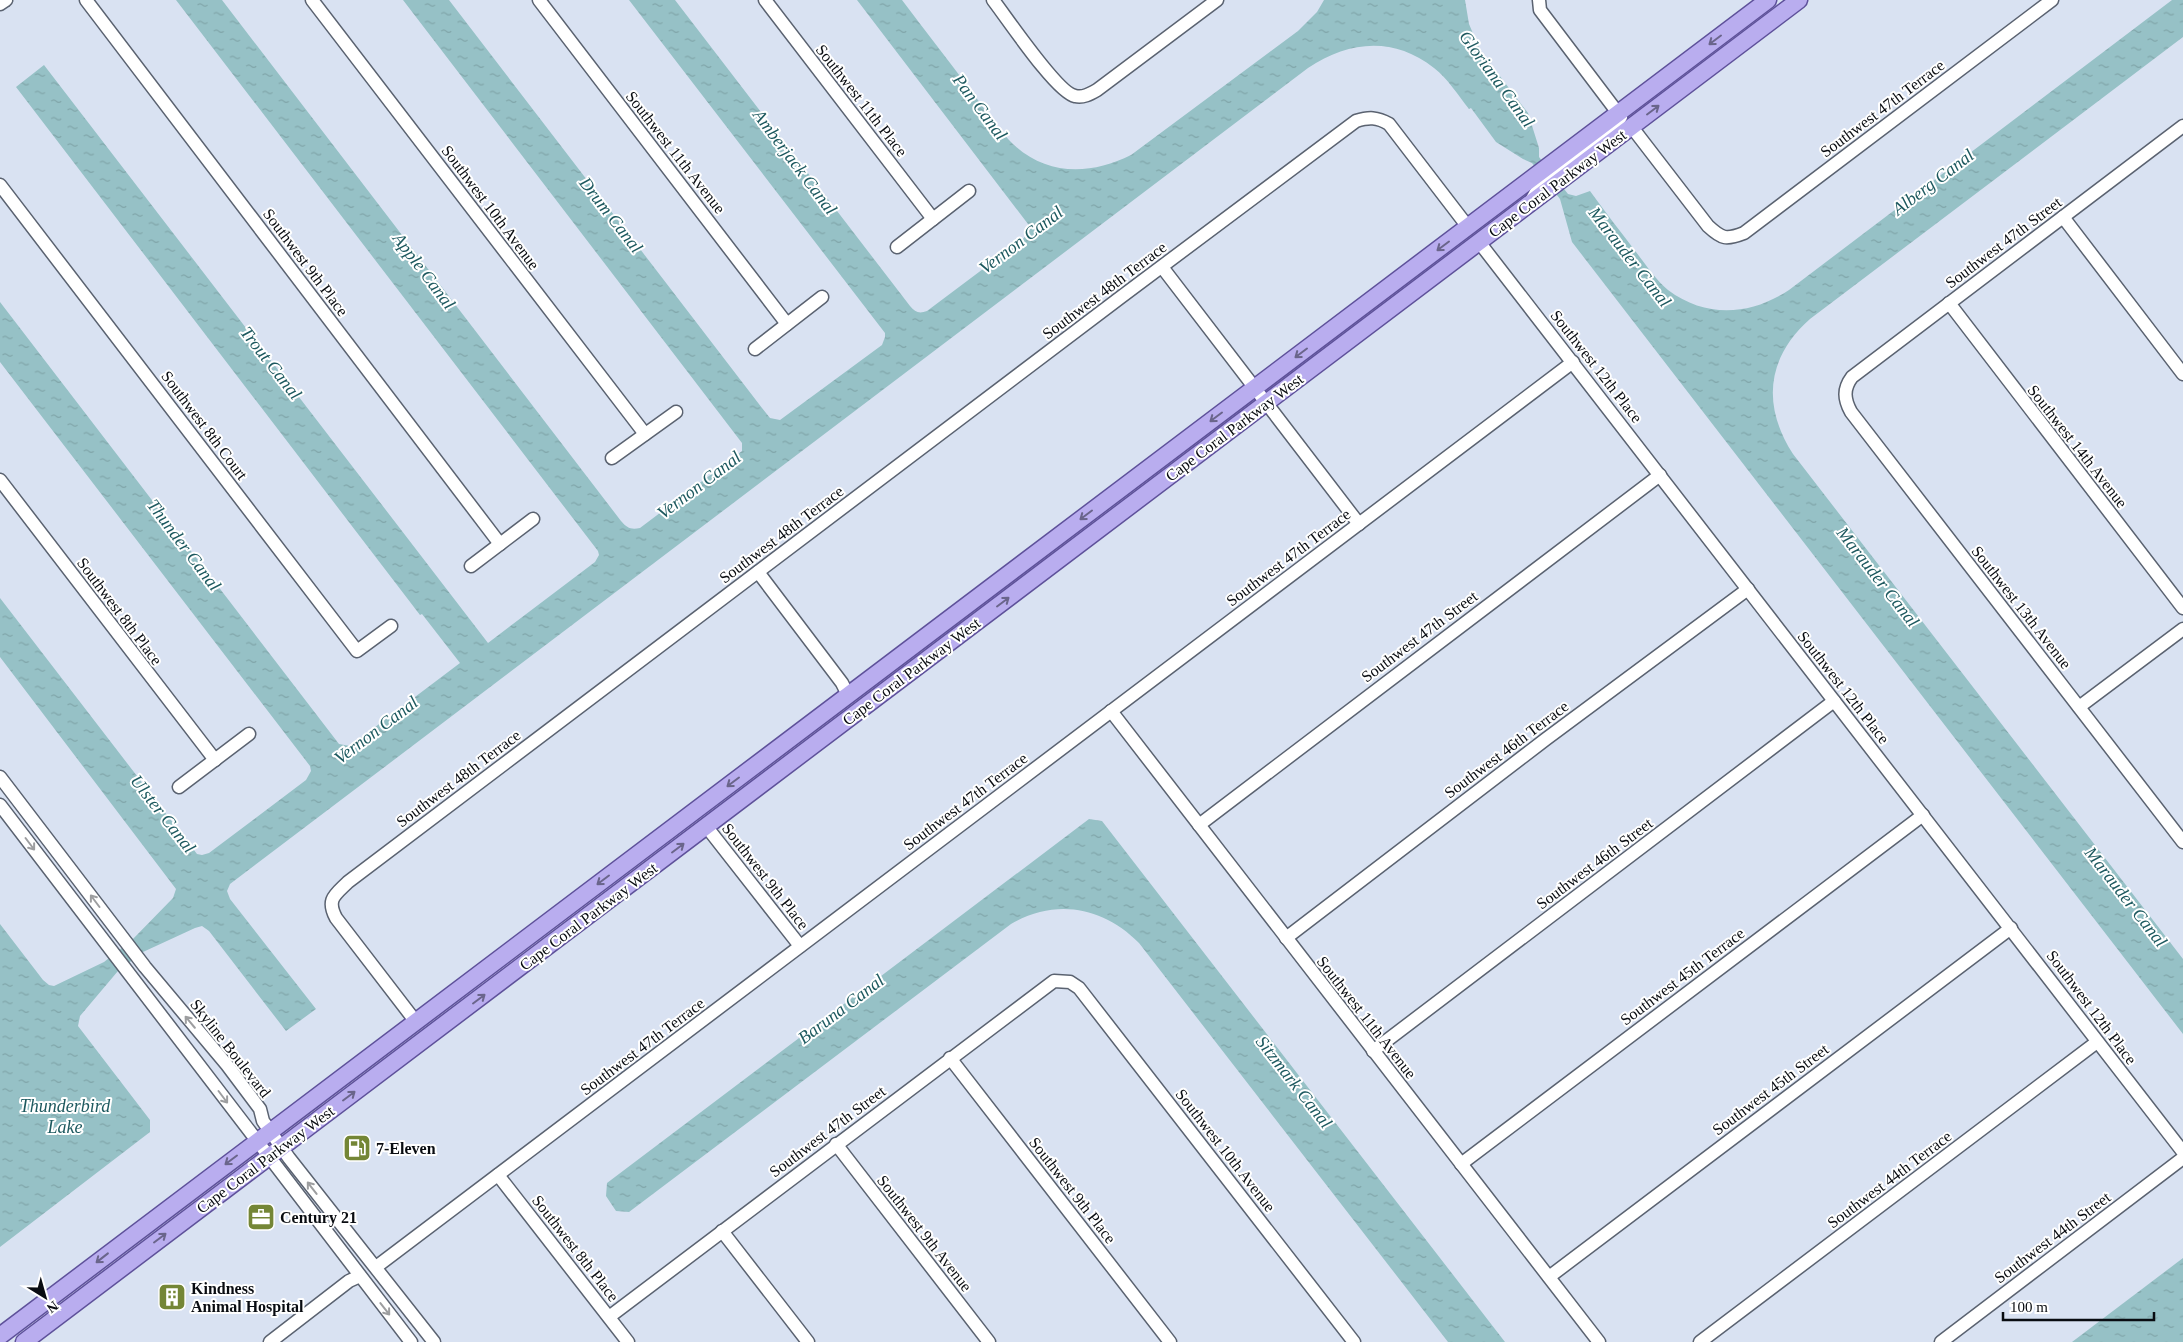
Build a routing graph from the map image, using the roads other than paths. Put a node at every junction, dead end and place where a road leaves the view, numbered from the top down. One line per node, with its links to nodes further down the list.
1 (6, 0): 13 (street)
2 (86, 0): 43 (street, Southwest 9th Place)
3 (312, 0): 37 (street, Southwest 10th Avenue)
4 (539, 0): 29 (street, Southwest 11th Avenue)
5 (765, 0): 22 (street, Southwest 11th Place)
6 (993, 0): 7 (street)
7 (1217, 0)
8 (1539, 0): 15 (street)
9 (1768, 0): 15 (main road, Cape Coral Parkway West, one-way to 15)
10 (1784, 0): 14 (main road)
11 (1798, 0): 14 (main road, Cape Coral Parkway West)
12 (2052, 0): 16 (street, Southwest 47th Terrace)
13 (0, 4)
14 (1738, 46): 16 (main road, Cape Coral Parkway West, one-way to 14)
15 (1619, 113): 20 (street); 23 (main road, Cape Coral Parkway West)
16 (1631, 126): 20 (main road, Cape Coral Parkway West)
17 (2181, 132): 21 (street, Southwest 47th Street)
18 (0, 185): 49 (street, Southwest 8th Court)
19 (969, 191): 22 (street)
20 (1532, 201): 24 (main road, Cape Coral Parkway West)
21 (2063, 217): 28 (street, Southwest 47th Street); 32 (street)
22 (933, 219): 25 (street)
23 (1468, 227): 26 (street, Southwest 48th Terrace); 34 (main road, Cape Coral Parkway West, one-way to 34)
24 (1479, 242): 31 (street, Southwest 12th Place); 35 (main road, Cape Coral Parkway West)
25 (897, 247)
26 (1162, 267): 34 (street); 45 (street, Southwest 48th Terrace)
27 (822, 297): 29 (street)
28 (1949, 303): 33 (street, Southwest 47th Street); 47 (street, Southwest 14th Avenue)
29 (787, 324): 30 (street)
30 (754, 349)
31 (1573, 362): 39 (street, Southwest 12th Place); 42 (street, Southwest 47th Terrace)
32 (2183, 374)
33 (1845, 386): 54 (street, Southwest 13th Avenue)
34 (1255, 388): 35 (street); 48 (main road, Cape Coral Parkway West, one-way to 48)
35 (1266, 403): 42 (street); 52 (main road, Cape Coral Parkway West, one-way to 35)
36 (676, 412): 37 (street)
37 (645, 434): 38 (street)
38 (612, 458)
39 (1660, 475): 46 (street, Southwest 12th Place); 63 (street, Southwest 47th Street)
40 (0, 480): 57 (street, Southwest 8th Place)
41 (533, 519): 43 (street)
42 (1359, 524): 55 (street, Southwest 47th Terrace)
43 (500, 544): 44 (street)
44 (471, 566)
45 (758, 572): 51 (street); 70 (street, Southwest 48th Terrace)
46 (1748, 589): 53 (street, Southwest 12th Place); 67 (street, Southwest 46th Terrace)
47 (2183, 608)
48 (963, 609): 51 (main road, Cape Coral Parkway West); 52 (main road)
49 (391, 626)
50 (2183, 629): 54 (street)
51 (848, 695): 60 (main road); 70 (main road, Cape Coral Parkway West, one-way to 70)
52 (872, 701): 60 (main road, Cape Coral Parkway West)
53 (1834, 701): 62 (street, Southwest 12th Place); 72 (street, Southwest 46th Street)
54 (2079, 707): 65 (street, Southwest 13th Avenue)
55 (1111, 711): 63 (street, Southwest 11th Avenue); 68 (street, Southwest 47th Terrace)
56 (249, 734): 57 (street)
57 (215, 760): 59 (street)
58 (0, 776): 74 (street, Skyline Boulevard, one-way to 58)
59 (180, 787)
60 (750, 793): 64 (main road, Cape Coral Parkway West)
61 (0, 805): 75 (street, one-way to 75)
62 (1923, 815): 66 (street, Southwest 12th Place); 81 (street, Southwest 45th Terrace)
63 (1199, 825): 67 (street, Southwest 11th Avenue)
64 (706, 826): 68 (street, Southwest 9th Place); 77 (main road, Cape Coral Parkway West, one-way to 64)
65 (2183, 842)
66 (2011, 928): 71 (street, Southwest 12th Place); 87 (street, Southwest 45th Street)
67 (1286, 938): 72 (street, Southwest 11th Avenue)
68 (800, 946): 82 (street, Southwest 47th Terrace)
69 (1070, 982): 73 (street, Southwest 47th Street); 99 (street, Southwest 10th Avenue)
70 (416, 1022): 74 (main road, Cape Coral Parkway West)
71 (2097, 1042): 78 (street, Southwest 12th Place); 101 (street, Southwest 44th Terrace)
72 (1374, 1051): 81 (street, Southwest 11th Avenue)
73 (950, 1058): 76 (street, Southwest 47th Street); 98 (street, Southwest 9th Place)
74 (270, 1131): 75 (main road, Cape Coral Parkway West); 77 (street, Skyline Boulevard)
75 (256, 1142): 79 (street); 89 (main road, Cape Coral Parkway West, one-way to 89)
76 (836, 1144): 84 (street, Southwest 47th Street); 97 (street, Southwest 9th Avenue)
77 (281, 1147): 79 (main road, Cape Coral Parkway West); 85 (street, Skyline Boulevard, one-way to 77)
78 (2183, 1152)
79 (268, 1157): 83 (street); 90 (main road, Cape Coral Parkway West, one-way to 79)
80 (2183, 1158): 102 (street, Southwest 44th Street)
81 (1461, 1164): 87 (street, Southwest 11th Avenue)
82 (498, 1175): 85 (street, Southwest 47th Terrace); 88 (street, Southwest 8th Place)
83 (313, 1216): 85 (street); 86 (street)
84 (722, 1230): 88 (street, Southwest 47th Street); 96 (street)
85 (376, 1267): 94 (street, Skyline Boulevard)
86 (360, 1276): 91 (street); 92 (street, one-way to 92); 93 (street)
87 (1549, 1277): 100 (street, Southwest 11th Avenue)
88 (609, 1317): 95 (street, Southwest 8th Place)
89 (0, 1336)
90 (24, 1342)
91 (270, 1342)
92 (411, 1342)
93 (428, 1342)
94 (434, 1342)
95 (628, 1342)
96 (808, 1342)
97 (989, 1342)
98 (1170, 1342)
99 (1354, 1342)
100 (1598, 1342)
101 (1700, 1342)
102 (1941, 1342)

